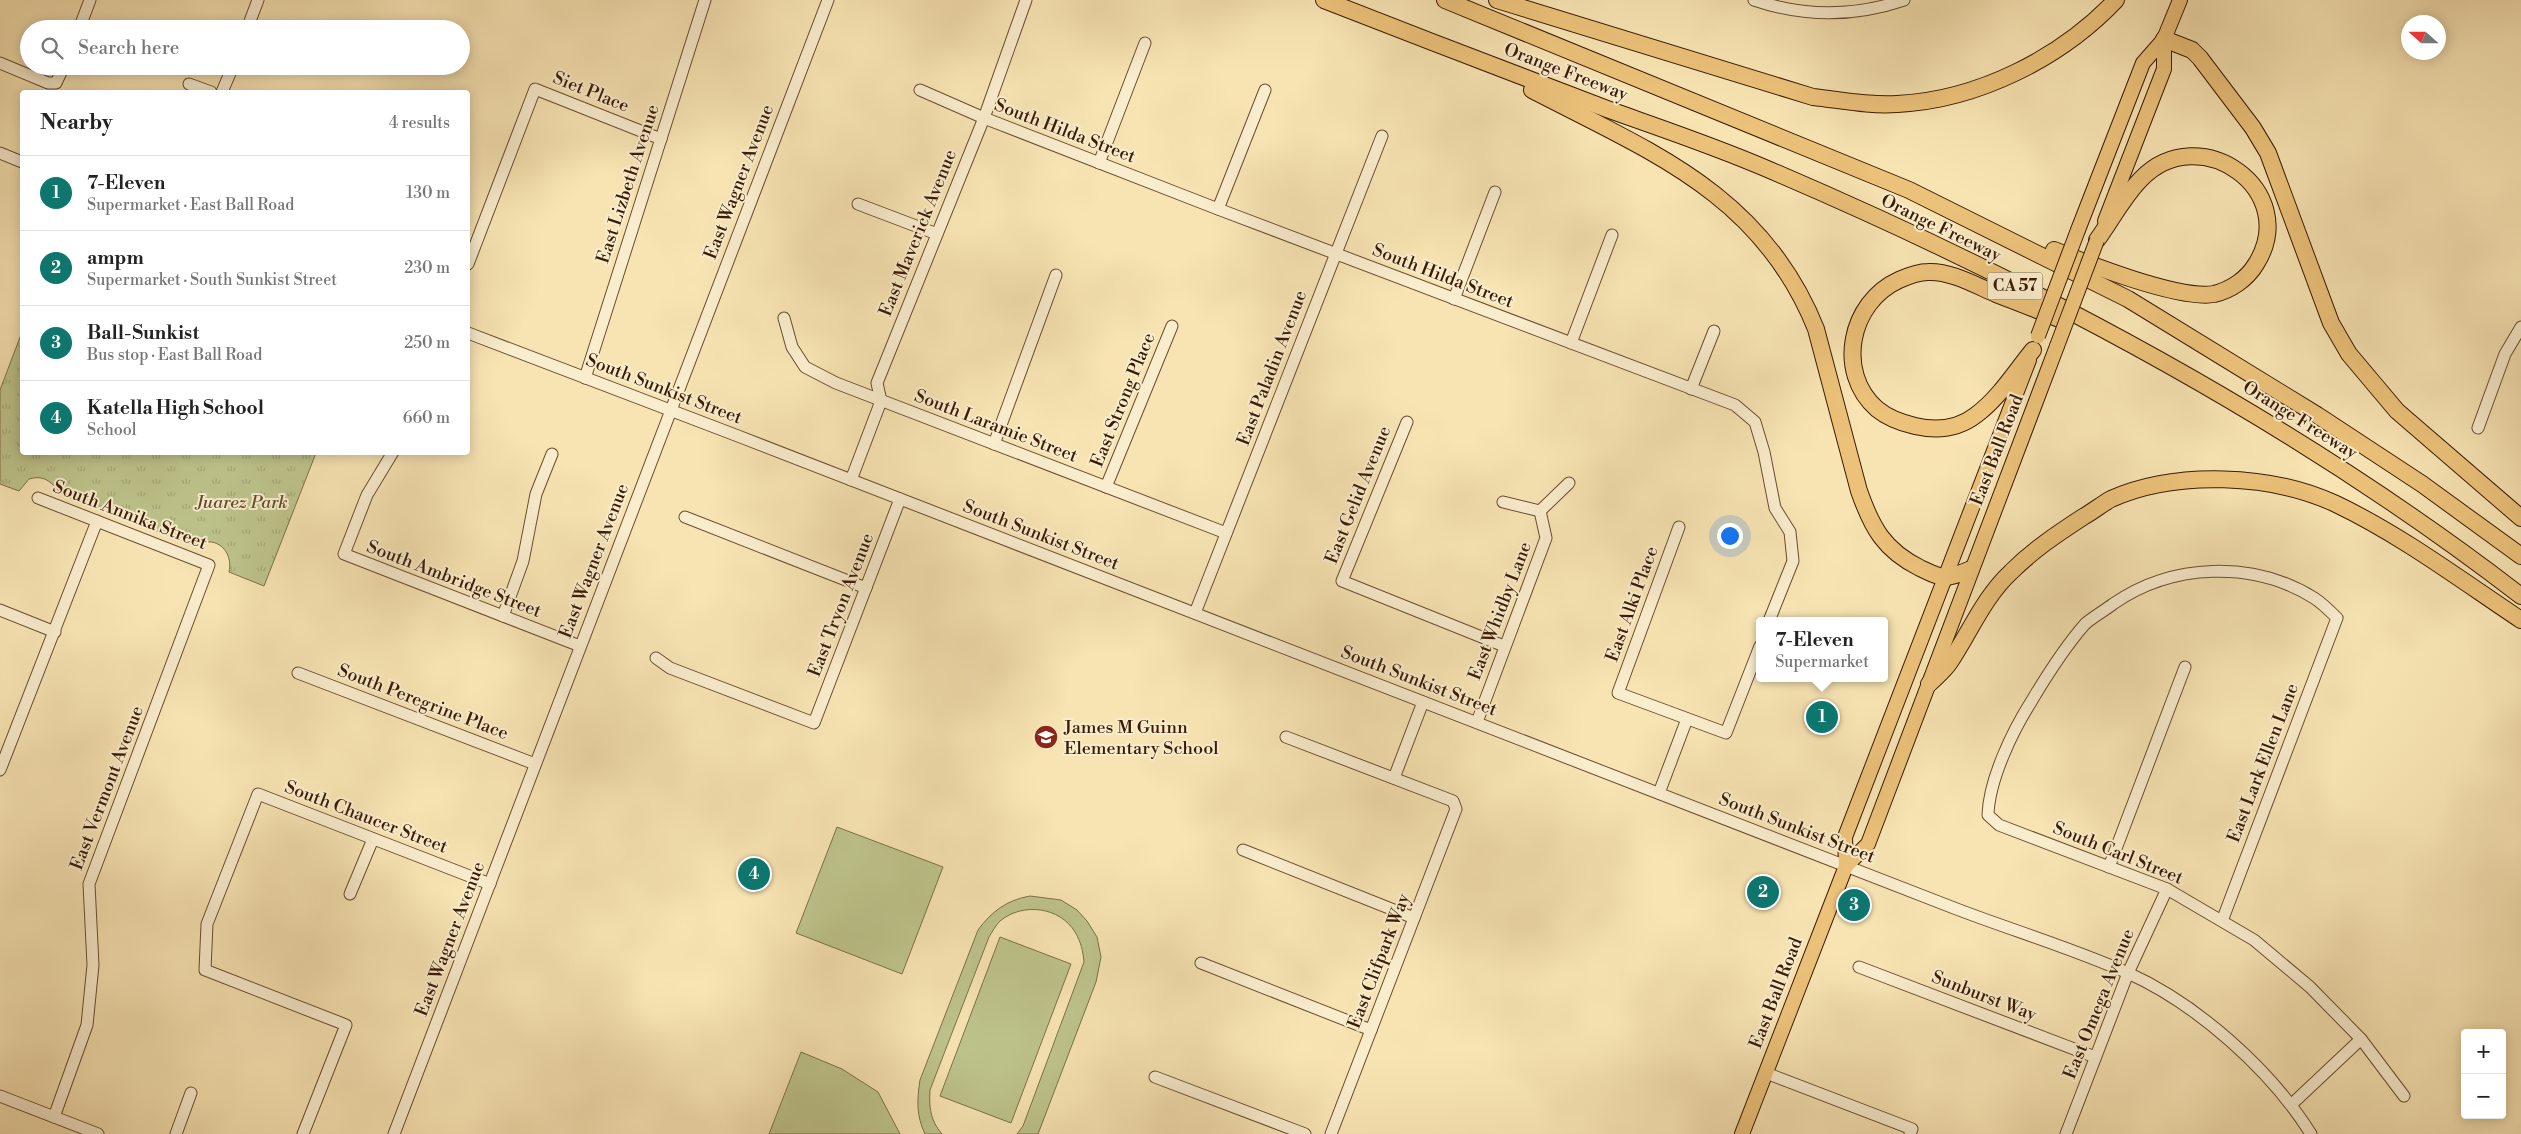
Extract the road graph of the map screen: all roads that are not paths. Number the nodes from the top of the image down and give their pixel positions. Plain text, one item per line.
1 (90, 0) edge
2 (258, 0) edge
3 (705, 0) edge
4 (828, 0) edge
5 (1026, 0) edge
6 (1324, 0) edge
7 (1445, 0) edge
8 (1497, 0) edge
9 (1754, 0) edge
10 (1904, 0) edge
11 (2116, 0) edge
12 (2180, 0) edge
13 (82, 20) edge
14 (250, 20) edge
15 (2164, 39) junction
16 (1145, 43) dead end
17 (1468, 56) junction
18 (0, 63) edge
19 (20, 71) edge
20 (29, 75) edge
21 (60, 75) edge
22 (229, 75) edge
23 (189, 84) dead end
24 (206, 90) edge
25 (223, 90) edge
26 (920, 90) dead end
27 (1265, 90) dead end
28 (984, 118) junction
29 (1382, 136) dead end
30 (661, 139) junction
31 (0, 153) edge
32 (20, 161) edge
33 (1100, 163) junction
34 (1909, 190) junction
35 (1495, 192) dead end
36 (858, 204) dead end
37 (1218, 209) junction
38 (937, 234) junction
39 (1612, 235) dead end
40 (2097, 240) junction
41 (1336, 253) junction
42 (470, 259) edge
43 (1056, 275) dead end
44 (1454, 299) junction
45 (784, 318) dead end
46 (1172, 326) dead end
47 (2521, 327) edge
48 (1714, 331) dead end
49 (470, 334) edge
50 (1571, 343) junction
51 (2036, 343) junction
52 (2154, 356) junction
53 (585, 378) junction
54 (1692, 389) junction
55 (880, 401) junction
56 (670, 410) junction
57 (1407, 422) dead end
58 (2478, 428) dead end
59 (994, 444) junction
60 (552, 454) dead end
61 (391, 455) edge
62 (852, 480) junction
63 (1570, 483) dead end
64 (1106, 487) junction
65 (38, 498) dead end
66 (900, 499) junction
67 (1503, 502) dead end
68 (1540, 512) junction
69 (685, 517) dead end
70 (2521, 518) edge
71 (97, 521) junction
72 (1679, 527) dead end
73 (1226, 533) junction
74 (2521, 556) edge
75 (210, 565) joint
76 (1971, 570) junction
77 (1946, 577) junction
78 (866, 588) junction
79 (2521, 596) edge
80 (0, 610) edge
81 (1195, 613) junction
82 (503, 616) junction
83 (1772, 617) edge
84 (2337, 618) joint
85 (2521, 620) edge
86 (55, 632) junction
87 (580, 646) junction
88 (1504, 646) junction
89 (1756, 656) edge
90 (656, 658) dead end
91 (2185, 666) dead end
92 (298, 673) dead end
93 (1929, 684) junction
94 (1423, 702) junction
95 (1687, 719) junction
96 (1477, 722) junction
97 (1286, 737) dead end
98 (5, 742) edge
99 (535, 764) junction
100 (0, 770) edge
101 (1394, 778) junction
102 (1659, 793) junction
103 (373, 839) junction
104 (1243, 850) dead end
105 (1846, 866) junction
106 (2109, 867) junction
107 (490, 884) junction
108 (2167, 889) junction
109 (350, 894) dead end
110 (1414, 918) junction
111 (2222, 921) junction
112 (1201, 963) dead end
113 (1859, 967) dead end
114 (2128, 973) junction
115 (1371, 1030) junction
116 (2361, 1039) junction
117 (2095, 1057) junction
118 (1766, 1073) junction
119 (1156, 1077) dead end
120 (191, 1093) dead end
121 (0, 1096) edge
122 (2404, 1096) dead end
123 (2292, 1104) junction
124 (54, 1117) junction
125 (98, 1134) edge
126 (176, 1134) edge
127 (303, 1134) edge
128 (394, 1134) edge
129 (1305, 1134) edge
130 (1331, 1134) edge
131 (1742, 1134) edge
132 (1910, 1134) edge
133 (2066, 1134) edge
134 (2311, 1134) edge

1 - 13 street
2 - 14 street
3 - 30 street, East Lizbeth Avenue
4 - 56 street, East Wagner Avenue
5 - 28 street, East Maverick Avenue
6 - 17 highway, Orange Freeway / CA 57
7 - 34 highway, Orange Freeway / CA 57
8 - 11 highway
9 - 10 street
12 - 15 main road, East Ball Road
15 - 40 main road, East Ball Road
15 - 51 main road, East Ball Road, bridge
15 - 70 highway
16 - 33 street
17 - 52 highway, Orange Freeway / CA 57
17 - 77 highway
18 - 19 street
20 - 21 street
22 - 25 street
23 - 24 street
26 - 28 street, South Hilda Street
27 - 37 street
28 - 33 street, South Hilda Street
28 - 38 street, East Maverick Avenue
29 - 41 street, East Paladin Avenue
30 - 42 street, Siet Place
30 - 53 street, East Lizbeth Avenue
31 - 32 street
33 - 37 street, South Hilda Street
34 - 40 highway
34 - 74 highway, Orange Freeway / CA 57
35 - 44 street
36 - 38 street
37 - 41 street, South Hilda Street
38 - 55 street, East Maverick Avenue
39 - 50 street
40 - 76 main road, East Ball Road, bridge
41 - 44 street, South Hilda Street
41 - 73 street, East Paladin Avenue
43 - 59 street
44 - 50 street, South Hilda Street
45 - 55 street, South Laramie Street
46 - 64 street, East Strong Place
47 - 58 street
48 - 54 street
49 - 53 street, South Sunkist Street
50 - 54 street, South Hilda Street
51 - 52 highway
51 - 77 main road, East Ball Road
52 - 79 highway, Orange Freeway / CA 57
53 - 56 street, South Sunkist Street
54 - 83 street, South Hilda Street
55 - 59 street, South Laramie Street
55 - 62 street, East Maverick Avenue
56 - 62 street, South Sunkist Street
56 - 87 street, East Wagner Avenue
57 - 88 street, East Gelid Avenue
59 - 64 street, South Laramie Street
60 - 82 street
61 - 82 street, South Ambridge Street
62 - 66 street, South Sunkist Street
63 - 68 street
64 - 73 street, South Laramie Street
65 - 71 street, South Annika Street
66 - 78 street, East Tryon Avenue
66 - 81 street, South Sunkist Street
67 - 68 street
68 - 88 street, East Whidby Lane
69 - 78 street
71 - 75 street, South Annika Street
71 - 86 street
72 - 95 street, East Alki Place
73 - 81 street, East Paladin Avenue
75 - 124 street, East Vermont Avenue
76 - 77 highway
76 - 93 main road, East Ball Road
77 - 105 main road, East Ball Road
78 - 90 street, East Tryon Avenue
80 - 86 street
81 - 94 street, South Sunkist Street
82 - 87 street, South Ambridge Street
84 - 106 street, South Carl Street
84 - 111 street, East Lark Ellen Lane
85 - 93 highway
86 - 98 street
87 - 99 street, East Wagner Avenue
88 - 96 street, East Whidby Lane
89 - 95 street
91 - 106 street
92 - 99 street, South Peregrine Place
93 - 105 main road, East Ball Road
94 - 96 street, South Sunkist Street
94 - 101 street
95 - 102 street
96 - 102 street, South Sunkist Street
97 - 101 street
98 - 100 street
99 - 107 street, East Wagner Avenue
101 - 110 street, East Clifpark Way
102 - 105 street, South Sunkist Street
103 - 107 street, South Chaucer Street
103 - 109 street
103 - 127 street, South Chaucer Street
104 - 110 street
105 - 114 street, South Sunkist Street
105 - 118 main road, East Ball Road
106 - 108 street, South Carl Street
107 - 128 street, East Wagner Avenue
108 - 111 street, South Carl Street
108 - 114 street, East Omega Avenue
110 - 115 street, East Clifpark Way
111 - 116 street, South Carl Street
112 - 115 street
113 - 117 street, Sunburst Way
114 - 117 street, East Omega Avenue
114 - 123 street, South Sunkist Street
115 - 130 street, East Clifpark Way
116 - 122 street, South Carl Street
116 - 123 street
117 - 133 street, East Omega Avenue
118 - 131 main road, East Ball Road
118 - 132 street
119 - 129 street
120 - 126 street
121 - 124 street
123 - 134 street, South Sunkist Street
124 - 125 street

